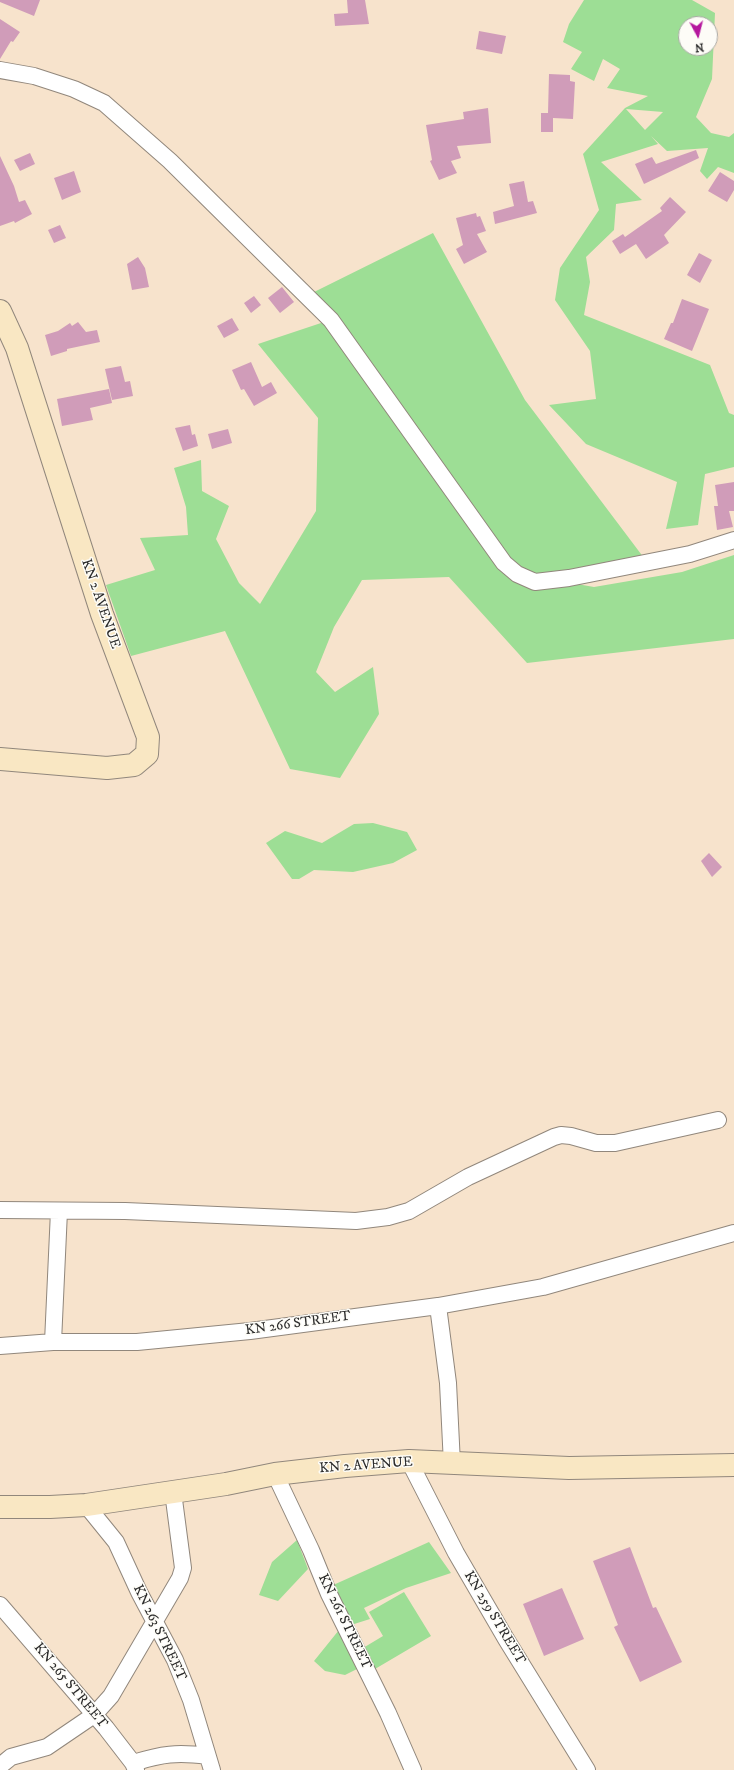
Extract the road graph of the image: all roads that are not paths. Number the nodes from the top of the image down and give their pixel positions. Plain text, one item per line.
1 (0, 70) edge
2 (0, 312) edge
3 (734, 540) edge
4 (0, 759) edge
5 (718, 1120) dead end
6 (0, 1210) edge
7 (59, 1211) junction
8 (734, 1233) edge
9 (438, 1306) junction
10 (53, 1342) junction
11 (0, 1346) edge
12 (409, 1461) junction
13 (452, 1464) junction
14 (734, 1465) edge
15 (275, 1474) junction
16 (173, 1492) junction
17 (86, 1505) junction
18 (0, 1507) edge
19 (0, 1605) edge
20 (155, 1623) junction
21 (94, 1715) junction
22 (210, 1763) edge
23 (0, 1766) edge
24 (134, 1766) edge
25 (413, 1770) edge
26 (587, 1770) edge

1 - 3 street
2 - 4 main road, KN 2 AVENUE
5 - 7 street
6 - 7 street
7 - 10 street
8 - 9 street, KN 266 STREET
9 - 10 street, KN 266 STREET
9 - 13 street
10 - 11 street, KN 266 STREET
12 - 13 main road, KN 2 AVENUE
12 - 15 main road, KN 2 AVENUE
12 - 26 street, KN 259 STREET
13 - 14 main road, KN 2 AVENUE
15 - 16 main road, KN 2 AVENUE
15 - 25 street, KN 261 STREET
16 - 17 main road, KN 2 AVENUE
16 - 20 street
17 - 18 main road, KN 2 AVENUE
17 - 20 street, KN 263 STREET
19 - 21 street, KN 265 STREET
20 - 21 street
20 - 22 street, KN 263 STREET
21 - 23 street
21 - 24 street, KN 265 STREET
22 - 24 street

